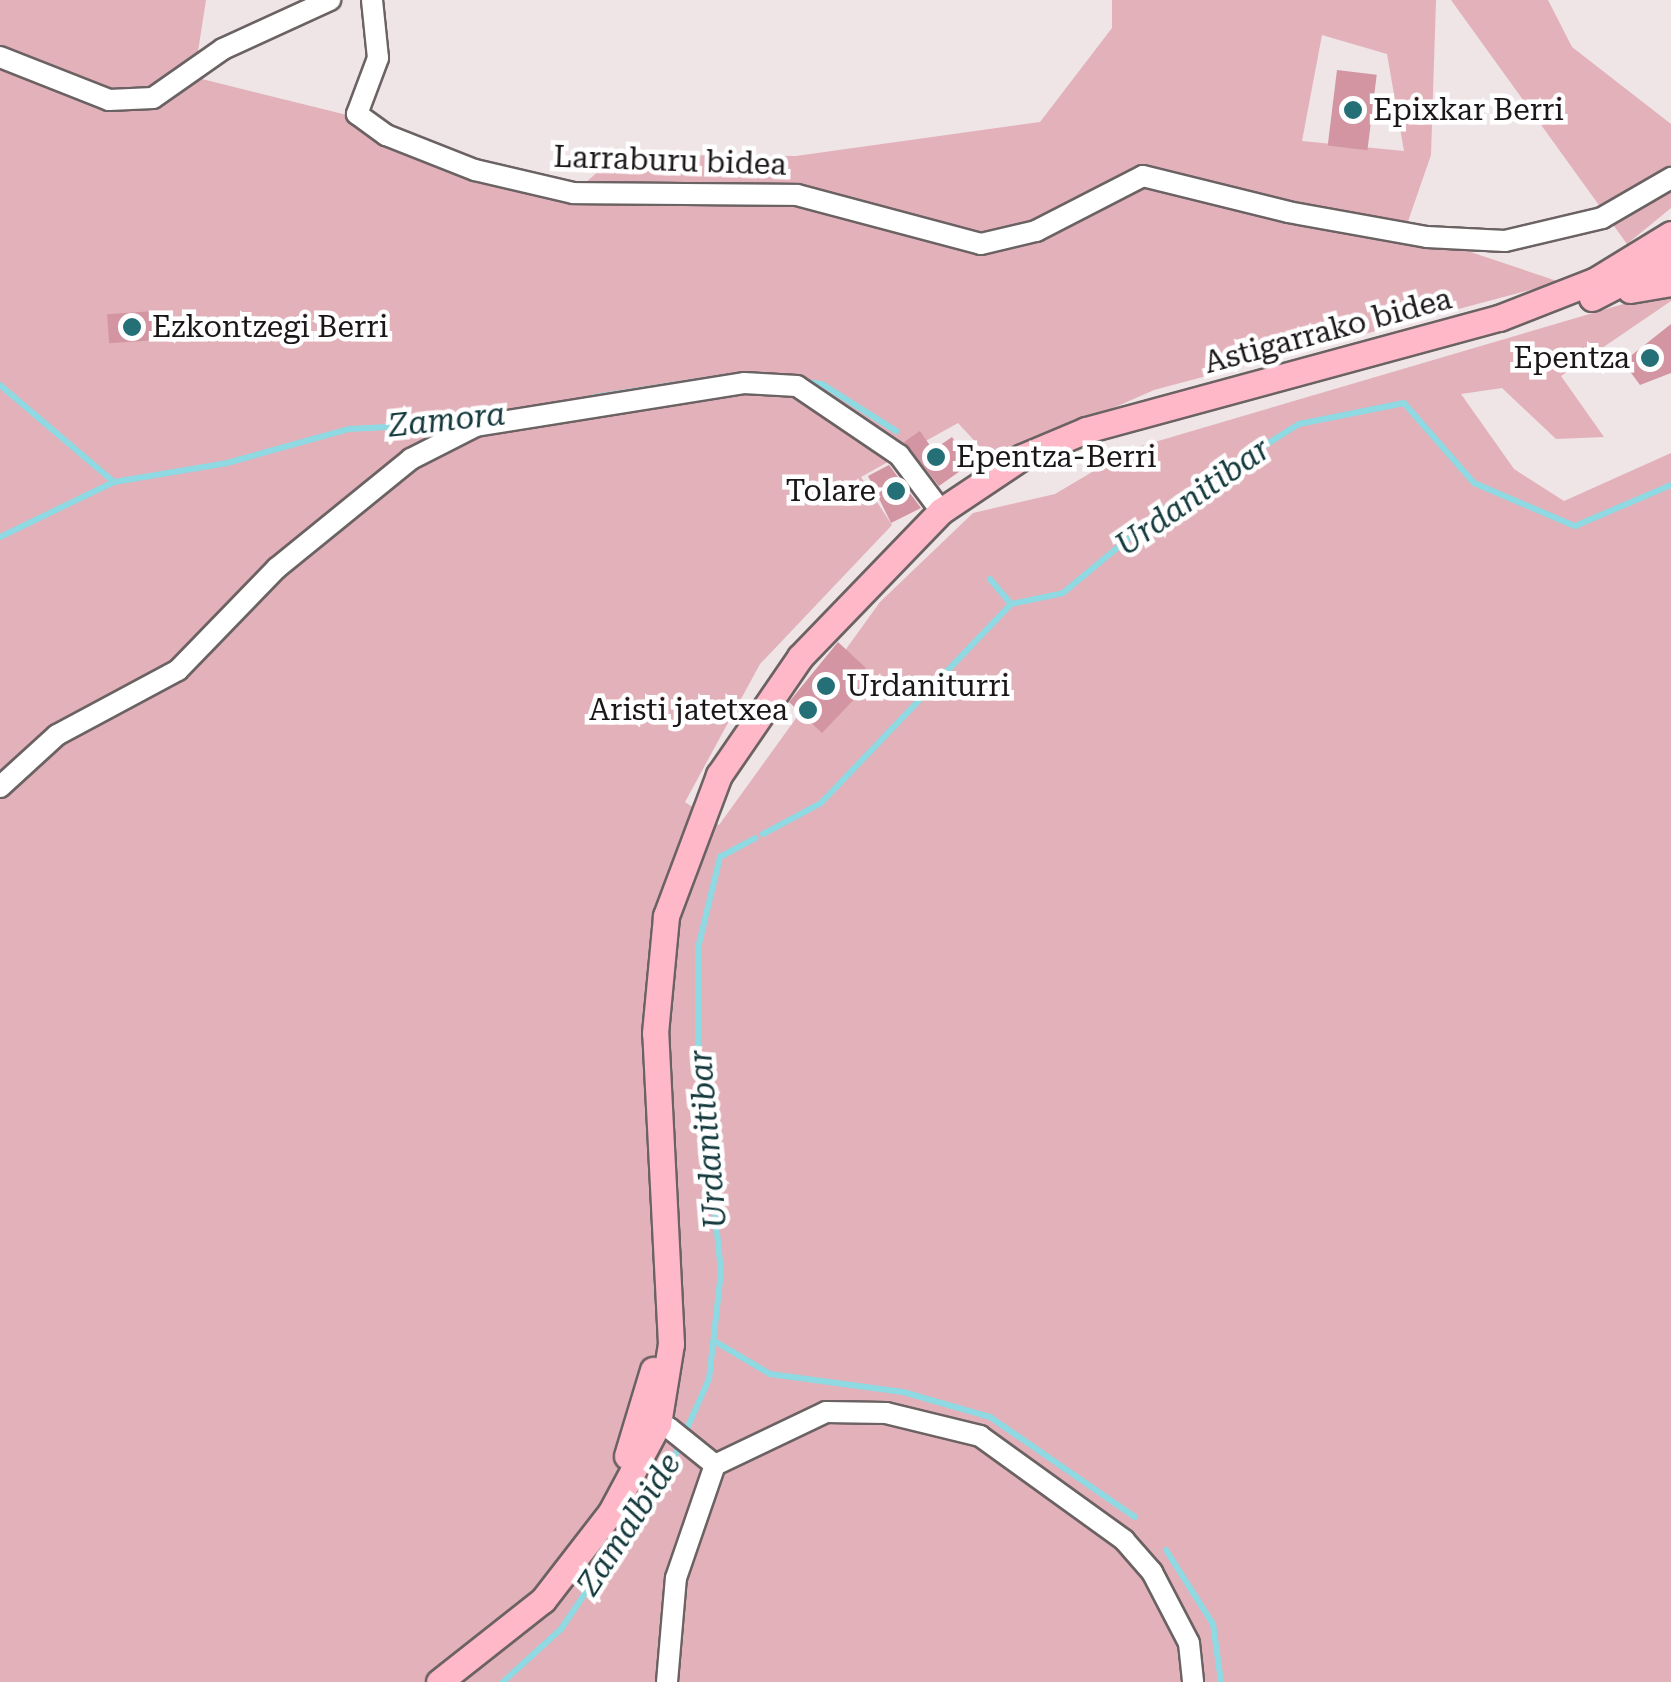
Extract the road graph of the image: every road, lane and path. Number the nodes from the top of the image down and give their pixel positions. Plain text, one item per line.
1 (330, 0) edge
2 (372, 0) edge
3 (0, 57) edge
4 (1671, 178) edge
5 (1666, 247) edge
6 (1671, 283) edge
7 (1600, 295) junction
8 (1499, 318) junction
9 (941, 511) junction
10 (0, 787) edge
11 (666, 1320) junction
12 (658, 1346) junction
13 (669, 1428) junction
14 (632, 1444) junction
15 (709, 1460) junction
16 (595, 1530) junction
17 (438, 1682) edge
18 (667, 1682) edge
19 (1194, 1682) edge

1 - 3 street
2 - 4 street, Larraburu bidea
5 - 7 main road, Astigarrako bidea
5 - 8 main road, Astigarrako bidea
6 - 7 main road
7 - 8 main road, Astigarrako bidea
8 - 9 main road, Astigarrako bidea
9 - 10 street
9 - 11 main road, Astigarrako bidea
11 - 12 main road
11 - 13 main road, Astigarrako bidea
12 - 13 main road
12 - 14 main road
13 - 14 main road
13 - 15 street
13 - 16 main road
14 - 16 main road
15 - 18 street
15 - 19 street
16 - 17 main road

